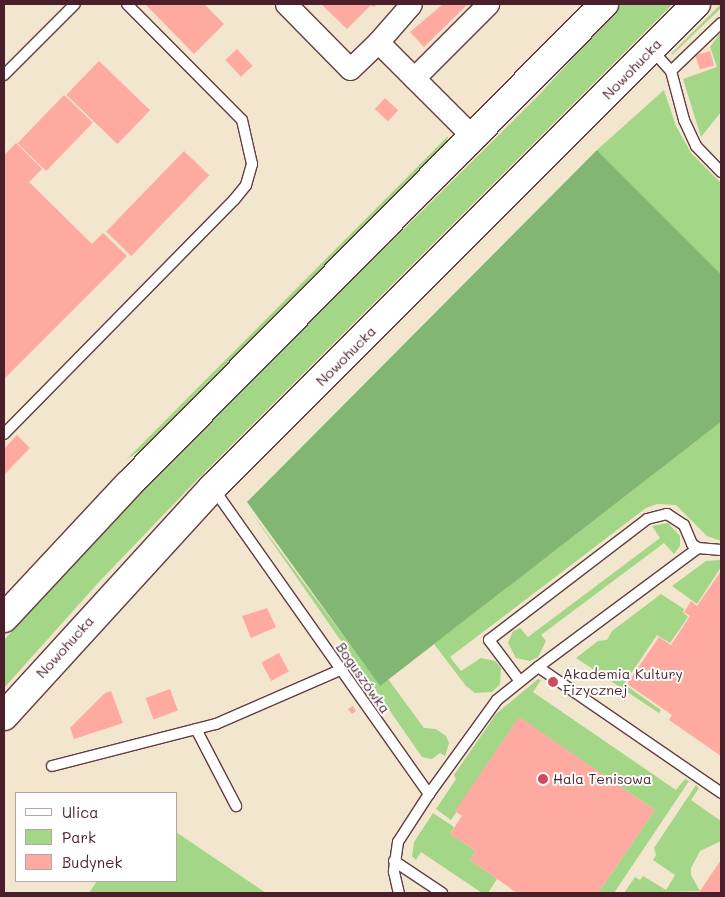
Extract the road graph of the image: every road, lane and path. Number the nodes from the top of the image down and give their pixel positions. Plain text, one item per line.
1 (75, 4) edge
2 (127, 4) edge
3 (286, 4) edge
4 (411, 4) edge
5 (488, 4) edge
6 (604, 4) edge
7 (696, 4) edge
8 (721, 23) edge
9 (378, 42) junction
10 (652, 49) junction
11 (672, 71) junction
12 (4, 75) edge
13 (414, 78) junction
14 (474, 138) junction
15 (721, 172) edge
16 (4, 434) edge
17 (213, 487) junction
18 (698, 548) junction
19 (721, 550) edge
20 (6, 611) edge
21 (538, 667) junction
22 (340, 670) junction
23 (519, 680) junction
24 (4, 716) edge
25 (196, 729) junction
26 (52, 766) dead end
27 (721, 793) edge
28 (429, 794) junction
29 (236, 806) dead end
30 (394, 861) junction
31 (400, 893) edge
32 (442, 893) edge

1 - 12 lane
2 - 16 lane
3 - 9 street
4 - 9 street
5 - 13 street
6 - 14 main road
7 - 10 main road, Nowohucka
8 - 11 lane
9 - 13 street
10 - 11 lane
10 - 17 main road, Nowohucka
11 - 15 lane
13 - 14 street
14 - 20 main road
17 - 22 lane, Boguszówka
17 - 24 main road, Nowohucka
18 - 19 lane
18 - 21 lane
18 - 23 lane
21 - 23 lane
21 - 27 lane
22 - 25 lane
22 - 28 lane, Boguszówka
23 - 28 lane
25 - 26 lane
25 - 29 lane
28 - 30 lane
30 - 31 lane
30 - 32 lane

